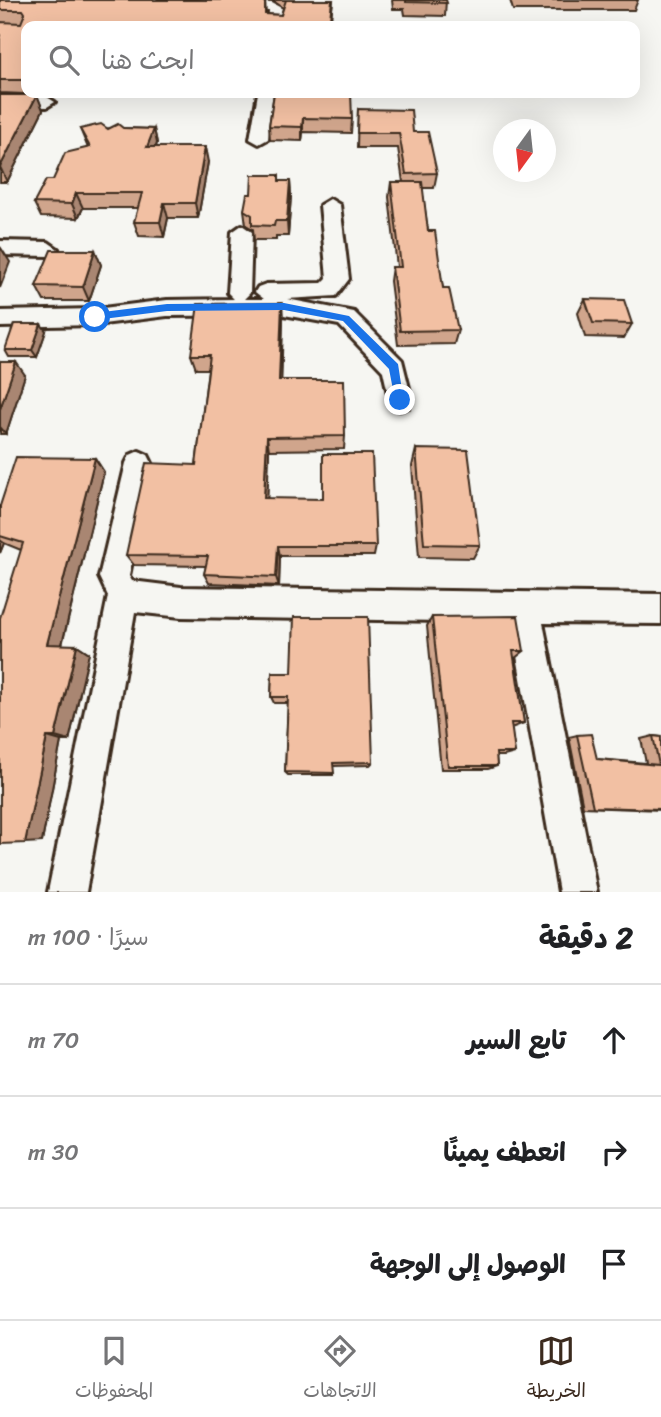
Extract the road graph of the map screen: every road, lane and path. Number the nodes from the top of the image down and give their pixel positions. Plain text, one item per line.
1 (166, 0) edge
2 (276, 21) edge
3 (265, 98) edge
4 (0, 101) edge
5 (47, 102) dead end
6 (260, 139) dead end
7 (330, 205) dead end
8 (242, 232) dead end
9 (0, 248) edge
10 (48, 249) edge
11 (239, 293) junction
12 (167, 308) junction
13 (0, 319) edge
14 (400, 400) dead end
15 (139, 463) dead end
16 (123, 595) junction
17 (524, 607) junction
18 (661, 609) edge
19 (67, 892) edge
20 (578, 892) edge

1 - 2 street
3 - 6 street
4 - 5 street
7 - 11 street
8 - 11 street
9 - 10 street
11 - 12 street
12 - 13 street
12 - 14 street
15 - 16 street
16 - 17 street
16 - 19 street
17 - 18 street
17 - 20 street

